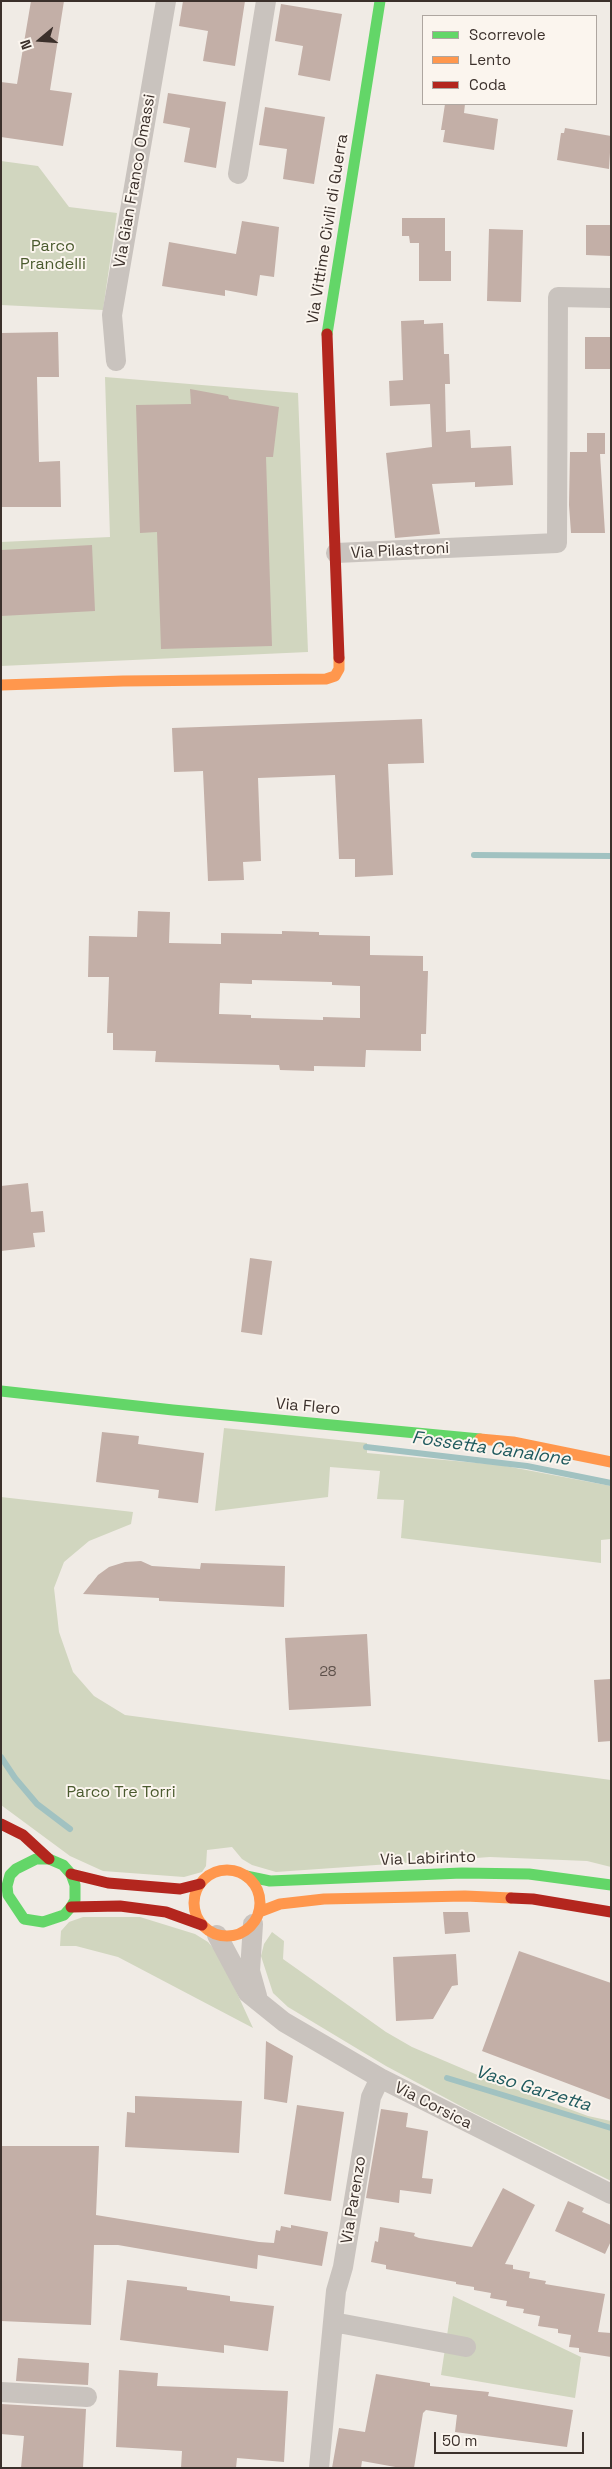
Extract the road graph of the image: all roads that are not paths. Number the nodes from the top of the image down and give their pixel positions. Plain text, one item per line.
1 (166, 1) edge
2 (266, 1) edge
3 (380, 1) edge
4 (238, 174) dead end
5 (611, 298) edge
6 (116, 361) dead end
7 (336, 553) junction
8 (1, 685) edge
9 (1, 1391) edge
10 (611, 1462) edge
11 (1, 1825) edge
12 (8, 1844) dead end
13 (48, 1859) junction
14 (71, 1874) junction
15 (246, 1876) junction
16 (200, 1884) junction
17 (611, 1886) edge
18 (4, 1887) edge
19 (71, 1907) junction
20 (611, 1912) edge
21 (256, 1918) junction
22 (24, 1919) junction
23 (9, 1920) dead end
24 (209, 1930) junction
25 (262, 2007) junction
26 (380, 2078) junction
27 (611, 2194) edge
28 (333, 2322) junction
29 (466, 2347) dead end
30 (1, 2392) edge
31 (87, 2397) dead end
32 (319, 2468) edge

1 - 6 street, Via Gian Franco Omassi
2 - 4 street
3 - 7 street, Via Vittime Civili di Guerra
5 - 7 street, Via Pilastroni
7 - 8 street, Via Pilastroni
9 - 10 street, Via Flero
11 - 12 street
11 - 13 street
13 - 14 street
13 - 18 street
14 - 16 street
14 - 19 street
15 - 16 street
15 - 17 street, Via Labirinto
15 - 21 street
16 - 24 street, Via Corsica
18 - 22 street
19 - 22 street
19 - 24 street
20 - 21 street
21 - 24 street
21 - 25 street
22 - 23 street
24 - 25 street, Via Corsica
25 - 26 street, Via Corsica
26 - 27 street, Via Corsica
26 - 28 street, Via Parenzo
28 - 29 street
28 - 32 street, Via Parenzo
30 - 31 street

